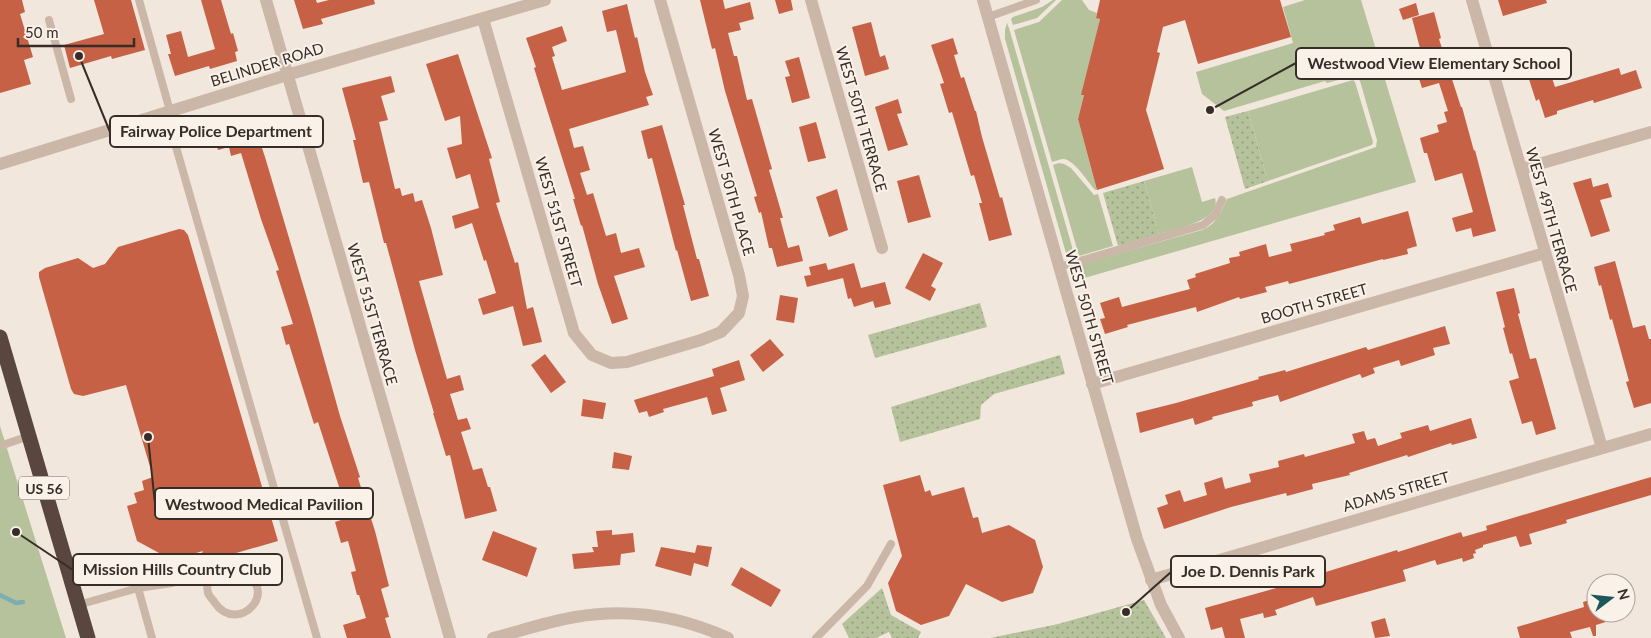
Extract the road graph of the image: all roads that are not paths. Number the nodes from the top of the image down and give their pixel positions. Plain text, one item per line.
1 (139, 0) edge
2 (266, 0) edge
3 (545, 0) edge
4 (660, 0) edge
5 (811, 0) edge
6 (983, 0) edge
7 (1036, 0) edge
8 (1472, 0) edge
9 (519, 4) edge
10 (988, 17) junction
11 (483, 19) junction
12 (48, 20) dead end
13 (287, 75) junction
14 (71, 99) dead end
15 (170, 111) junction
16 (1651, 132) edge
17 (0, 164) edge
18 (1521, 169) junction
19 (1222, 200) dead end
20 (882, 248) dead end
21 (1545, 253) junction
22 (1059, 267) junction
23 (0, 337) edge
24 (666, 351) joint
25 (1092, 384) junction
26 (1651, 434) edge
27 (29, 436) junction
28 (0, 446) edge
29 (1602, 448) junction
30 (891, 544) dead end
31 (207, 562) dead end
32 (1151, 580) junction
33 (138, 588) junction
34 (78, 605) junction
35 (88, 638) edge
36 (152, 638) edge
37 (317, 638) edge
38 (450, 638) edge
39 (493, 638) edge
40 (728, 638) edge
41 (816, 638) edge
42 (1178, 638) edge

1 - 15 lane
2 - 13 street, WEST 51ST TERRACE
3 - 9 street, BELINDER ROAD
4 - 24 street, WEST 50TH PLACE
5 - 20 street, WEST 50TH TERRACE
6 - 10 street, WEST 50TH STREET
7 - 10 lane
8 - 18 street, WEST 49TH TERRACE
9 - 11 street, BELINDER ROAD
10 - 22 street, WEST 50TH STREET
11 - 13 street, BELINDER ROAD
11 - 24 street, WEST 51ST STREET
12 - 14 lane
13 - 15 street, BELINDER ROAD
13 - 38 street, WEST 51ST TERRACE
15 - 17 street, BELINDER ROAD
15 - 37 lane
16 - 18 street
18 - 21 street, WEST 49TH TERRACE
19 - 22 lane
21 - 25 street, BOOTH STREET
21 - 29 street, WEST 49TH TERRACE
22 - 25 street, WEST 50TH STREET
23 - 27 highway, US 56
25 - 32 street, WEST 50TH STREET
26 - 29 street, ADAMS STREET
27 - 28 lane
27 - 34 highway, US 56
29 - 32 street, ADAMS STREET
30 - 41 lane
31 - 33 lane, bridge
32 - 42 street, WEST 50TH STREET
33 - 34 lane
33 - 36 lane
34 - 35 highway, US 56
39 - 40 street

